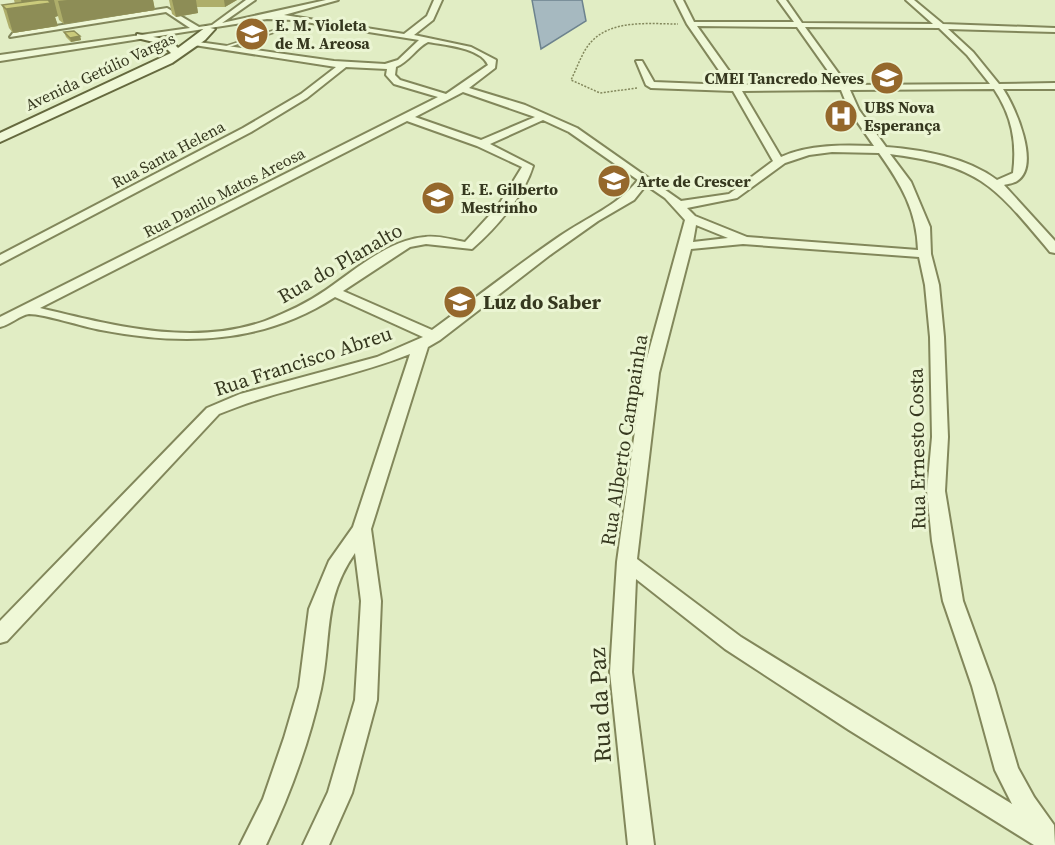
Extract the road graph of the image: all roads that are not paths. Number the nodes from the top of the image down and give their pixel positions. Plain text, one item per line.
1 (251, 0) edge
2 (334, 0) edge
3 (438, 0) edge
4 (679, 0) edge
5 (782, 0) edge
6 (910, 0) edge
7 (234, 11) junction
8 (252, 18) junction
9 (273, 24) junction
10 (691, 24) junction
11 (800, 26) junction
12 (941, 26) junction
13 (204, 29) junction
14 (1055, 30) edge
15 (13, 35) dead end
16 (141, 36) junction
17 (404, 37) junction
18 (426, 40) junction
19 (194, 44) junction
20 (222, 48) junction
21 (178, 54) junction
22 (0, 58) edge
23 (639, 63) dead end
24 (344, 65) junction
25 (392, 67) junction
26 (997, 84) junction
27 (1055, 86) edge
28 (844, 87) junction
29 (735, 88) junction
30 (462, 89) junction
31 (447, 97) junction
32 (545, 116) junction
33 (407, 117) junction
34 (0, 138) edge
35 (481, 144) junction
36 (882, 150) junction
37 (778, 161) junction
38 (644, 180) junction
39 (994, 183) junction
40 (665, 193) junction
41 (630, 198) junction
42 (678, 205) junction
43 (691, 219) junction
44 (743, 240) junction
45 (687, 246) junction
46 (1055, 249) edge
47 (925, 254) junction
48 (0, 260) edge
49 (333, 291) junction
50 (28, 310) junction
51 (0, 323) edge
52 (428, 341) junction
53 (362, 528) junction
54 (627, 562) junction
55 (0, 635) edge
56 (1052, 843) edge
57 (254, 845) edge
58 (316, 845) edge
59 (640, 845) edge

1 - 7 street
2 - 9 street
3 - 17 street
4 - 10 street
5 - 11 street, Rua Ernesto Costa
6 - 12 street
7 - 8 street
7 - 13 street
8 - 9 street
8 - 13 street
9 - 17 street
9 - 20 lane
10 - 11 street
10 - 29 street
11 - 12 street
11 - 28 street, Rua Ernesto Costa
12 - 14 street
12 - 26 street
13 - 15 street
13 - 16 street
13 - 19 street, Avenida Getúlio Vargas
16 - 21 street
16 - 22 street
17 - 18 street
18 - 25 street
18 - 30 street
19 - 20 street
19 - 21 street, Avenida Getúlio Vargas
20 - 24 street
21 - 34 street, Avenida Getúlio Vargas
23 - 29 street
24 - 25 street
24 - 48 street, Rua Santa Helena
25 - 31 street
26 - 27 street
26 - 28 street
26 - 39 street
28 - 29 street
28 - 36 street, Rua Ernesto Costa
29 - 37 street
30 - 31 street, Rua Danilo Matos Areosa
30 - 32 street
31 - 33 street, Rua Danilo Matos Areosa
32 - 35 street
32 - 38 street
33 - 35 street
33 - 50 street, Rua Danilo Matos Areosa
35 - 49 street, Rua do Planalto
36 - 37 street
36 - 39 street
36 - 47 street, Rua Ernesto Costa
37 - 42 street
38 - 40 street
38 - 41 street, Rua Francisco Abreu
39 - 46 street
40 - 41 street, Rua Francisco Abreu
40 - 42 street
41 - 52 street, Rua Francisco Abreu
42 - 43 street
43 - 44 street
43 - 45 street, Rua Alberto Campainha
44 - 45 street
44 - 47 street
45 - 54 street, Rua Alberto Campainha
47 - 56 street, Rua Ernesto Costa
49 - 50 street, Rua do Planalto
49 - 52 street
50 - 51 street, Rua Danilo Matos Areosa
52 - 53 street
52 - 55 street, Rua Francisco Abreu
53 - 57 street
53 - 58 street
54 - 56 street, Rua Alberto Campainha
54 - 59 street, Rua da Paz

